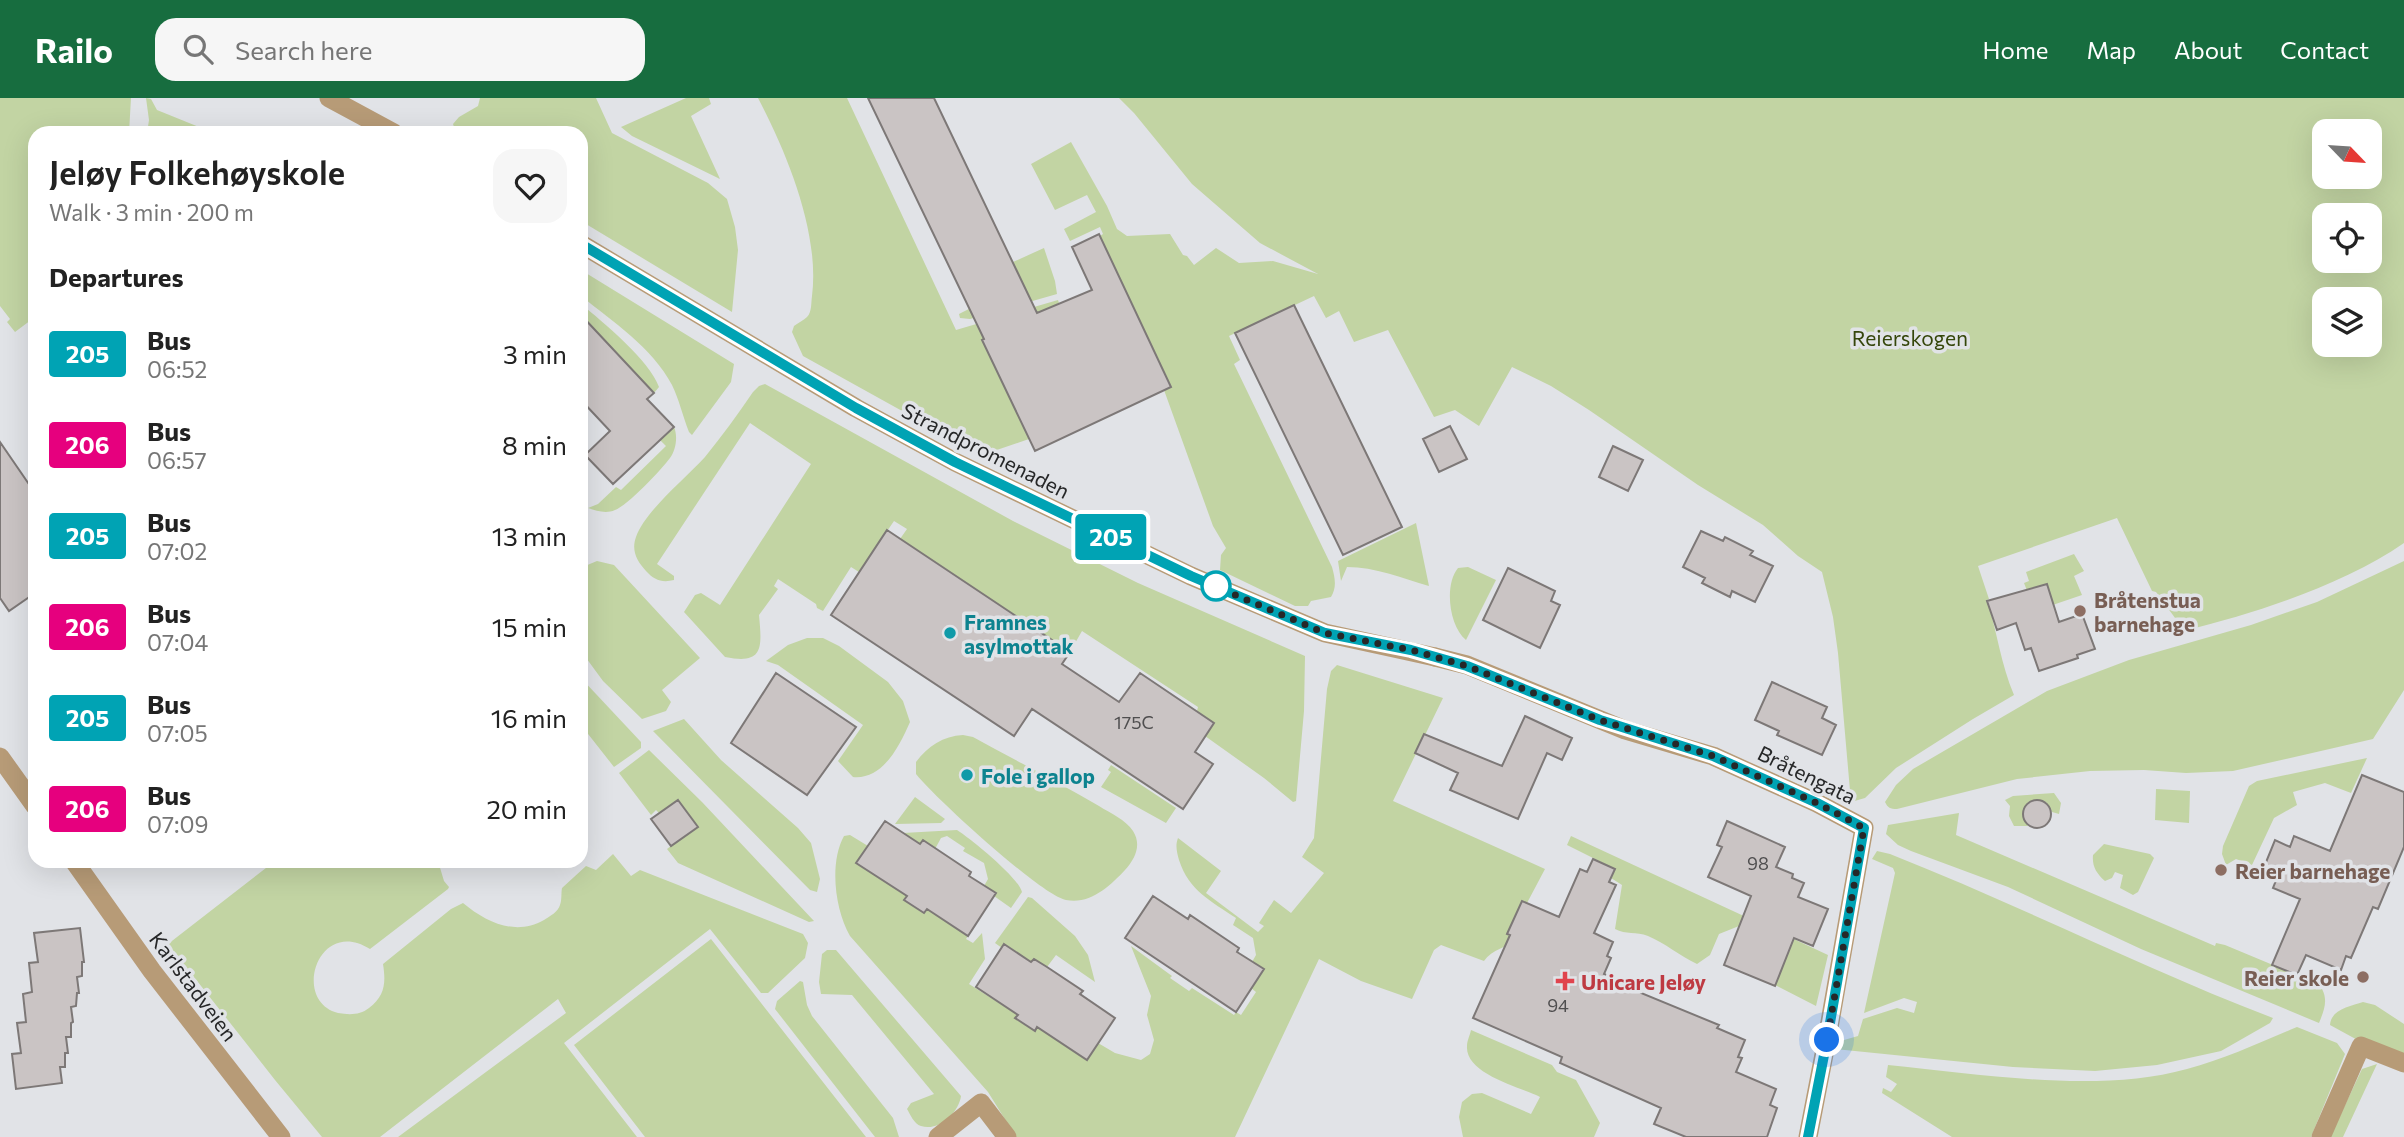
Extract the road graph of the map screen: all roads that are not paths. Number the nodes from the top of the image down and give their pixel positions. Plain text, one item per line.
1 (330, 98) edge
2 (381, 126) edge
3 (588, 248) edge
4 (1435, 657) joint
5 (0, 757) edge
6 (28, 796) edge
7 (79, 868) edge
8 (2404, 1063) edge
9 (281, 1137) edge
10 (939, 1137) edge
11 (1007, 1137) edge
12 (1808, 1137) edge
13 (2321, 1137) edge

1 - 2 street
3 - 4 street, Strandpromenaden
4 - 12 street, Bråtengata
5 - 6 street
7 - 9 street, Karlstadveien
8 - 13 street
10 - 11 street

